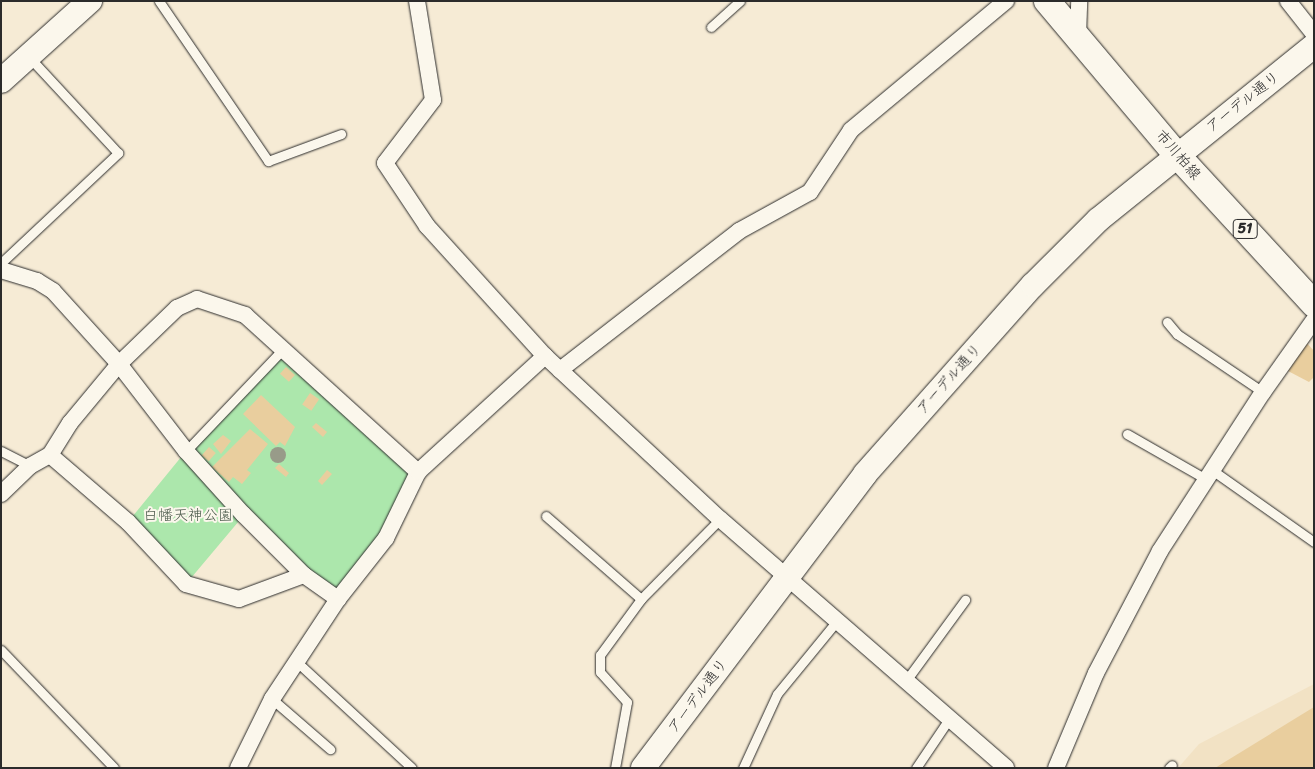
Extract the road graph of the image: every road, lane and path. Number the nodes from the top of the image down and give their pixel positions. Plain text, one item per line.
1 (90, 1) edge
2 (159, 1) edge
3 (417, 1) edge
4 (1006, 1) edge
5 (1046, 1) edge
6 (1079, 1) edge
7 (1288, 1) edge
8 (739, 2) edge
9 (711, 27) dead end
10 (1314, 34) edge
11 (1078, 36) junction
12 (1314, 46) edge
13 (30, 58) junction
14 (3, 75) edge
15 (341, 134) dead end
16 (1176, 154) junction
17 (1, 263) edge
18 (1, 270) edge
19 (1314, 304) edge
20 (1314, 320) edge
21 (1167, 322) dead end
22 (284, 348) junction
23 (545, 356) junction
24 (119, 364) junction
25 (560, 370) junction
26 (1263, 392) junction
27 (1127, 434) dead end
28 (1, 451) edge
29 (186, 451) junction
30 (50, 455) junction
31 (30, 466) junction
32 (418, 472) junction
33 (1209, 474) junction
34 (1, 494) edge
35 (546, 516) dead end
36 (720, 519) junction
37 (1314, 542) edge
38 (304, 575) junction
39 (786, 577) junction
40 (338, 599) junction
41 (641, 599) junction
42 (965, 600) dead end
43 (836, 622) junction
44 (1, 650) edge
45 (297, 662) junction
46 (905, 682) junction
47 (272, 699) junction
48 (949, 719) junction
49 (330, 749) dead end
50 (114, 768) edge
51 (238, 768) edge
52 (412, 768) edge
53 (615, 768) edge
54 (643, 768) edge
55 (743, 768) edge
56 (916, 768) edge
57 (1006, 768) edge
58 (1056, 768) edge

1 - 13 street
2 - 15 lane
3 - 23 street
4 - 25 street
5 - 11 main road, 市川柏線 / 51
6 - 11 street
7 - 10 street
8 - 9 lane
11 - 16 main road, 市川柏線 / 51
12 - 16 street, アーデル通り
13 - 14 street
13 - 17 lane
16 - 19 main road, 市川柏線 / 51
16 - 39 street, アーデル通り
18 - 24 street
20 - 26 street
21 - 26 lane
22 - 24 street
22 - 29 lane
22 - 32 street
23 - 25 street
23 - 32 street
24 - 29 street
24 - 30 street
25 - 36 street
26 - 33 street
27 - 33 lane
28 - 31 lane
29 - 38 street
30 - 31 street
30 - 38 street
31 - 34 street
32 - 40 street
33 - 37 lane
33 - 58 street
35 - 41 lane
36 - 39 street
36 - 41 lane
38 - 40 street
39 - 43 street
39 - 54 street, アーデル通り
40 - 45 street
41 - 53 lane
42 - 46 lane
43 - 46 street
43 - 55 lane
44 - 50 lane
45 - 47 street
45 - 52 lane
46 - 48 street
47 - 49 lane
47 - 51 street
48 - 56 lane
48 - 57 street

